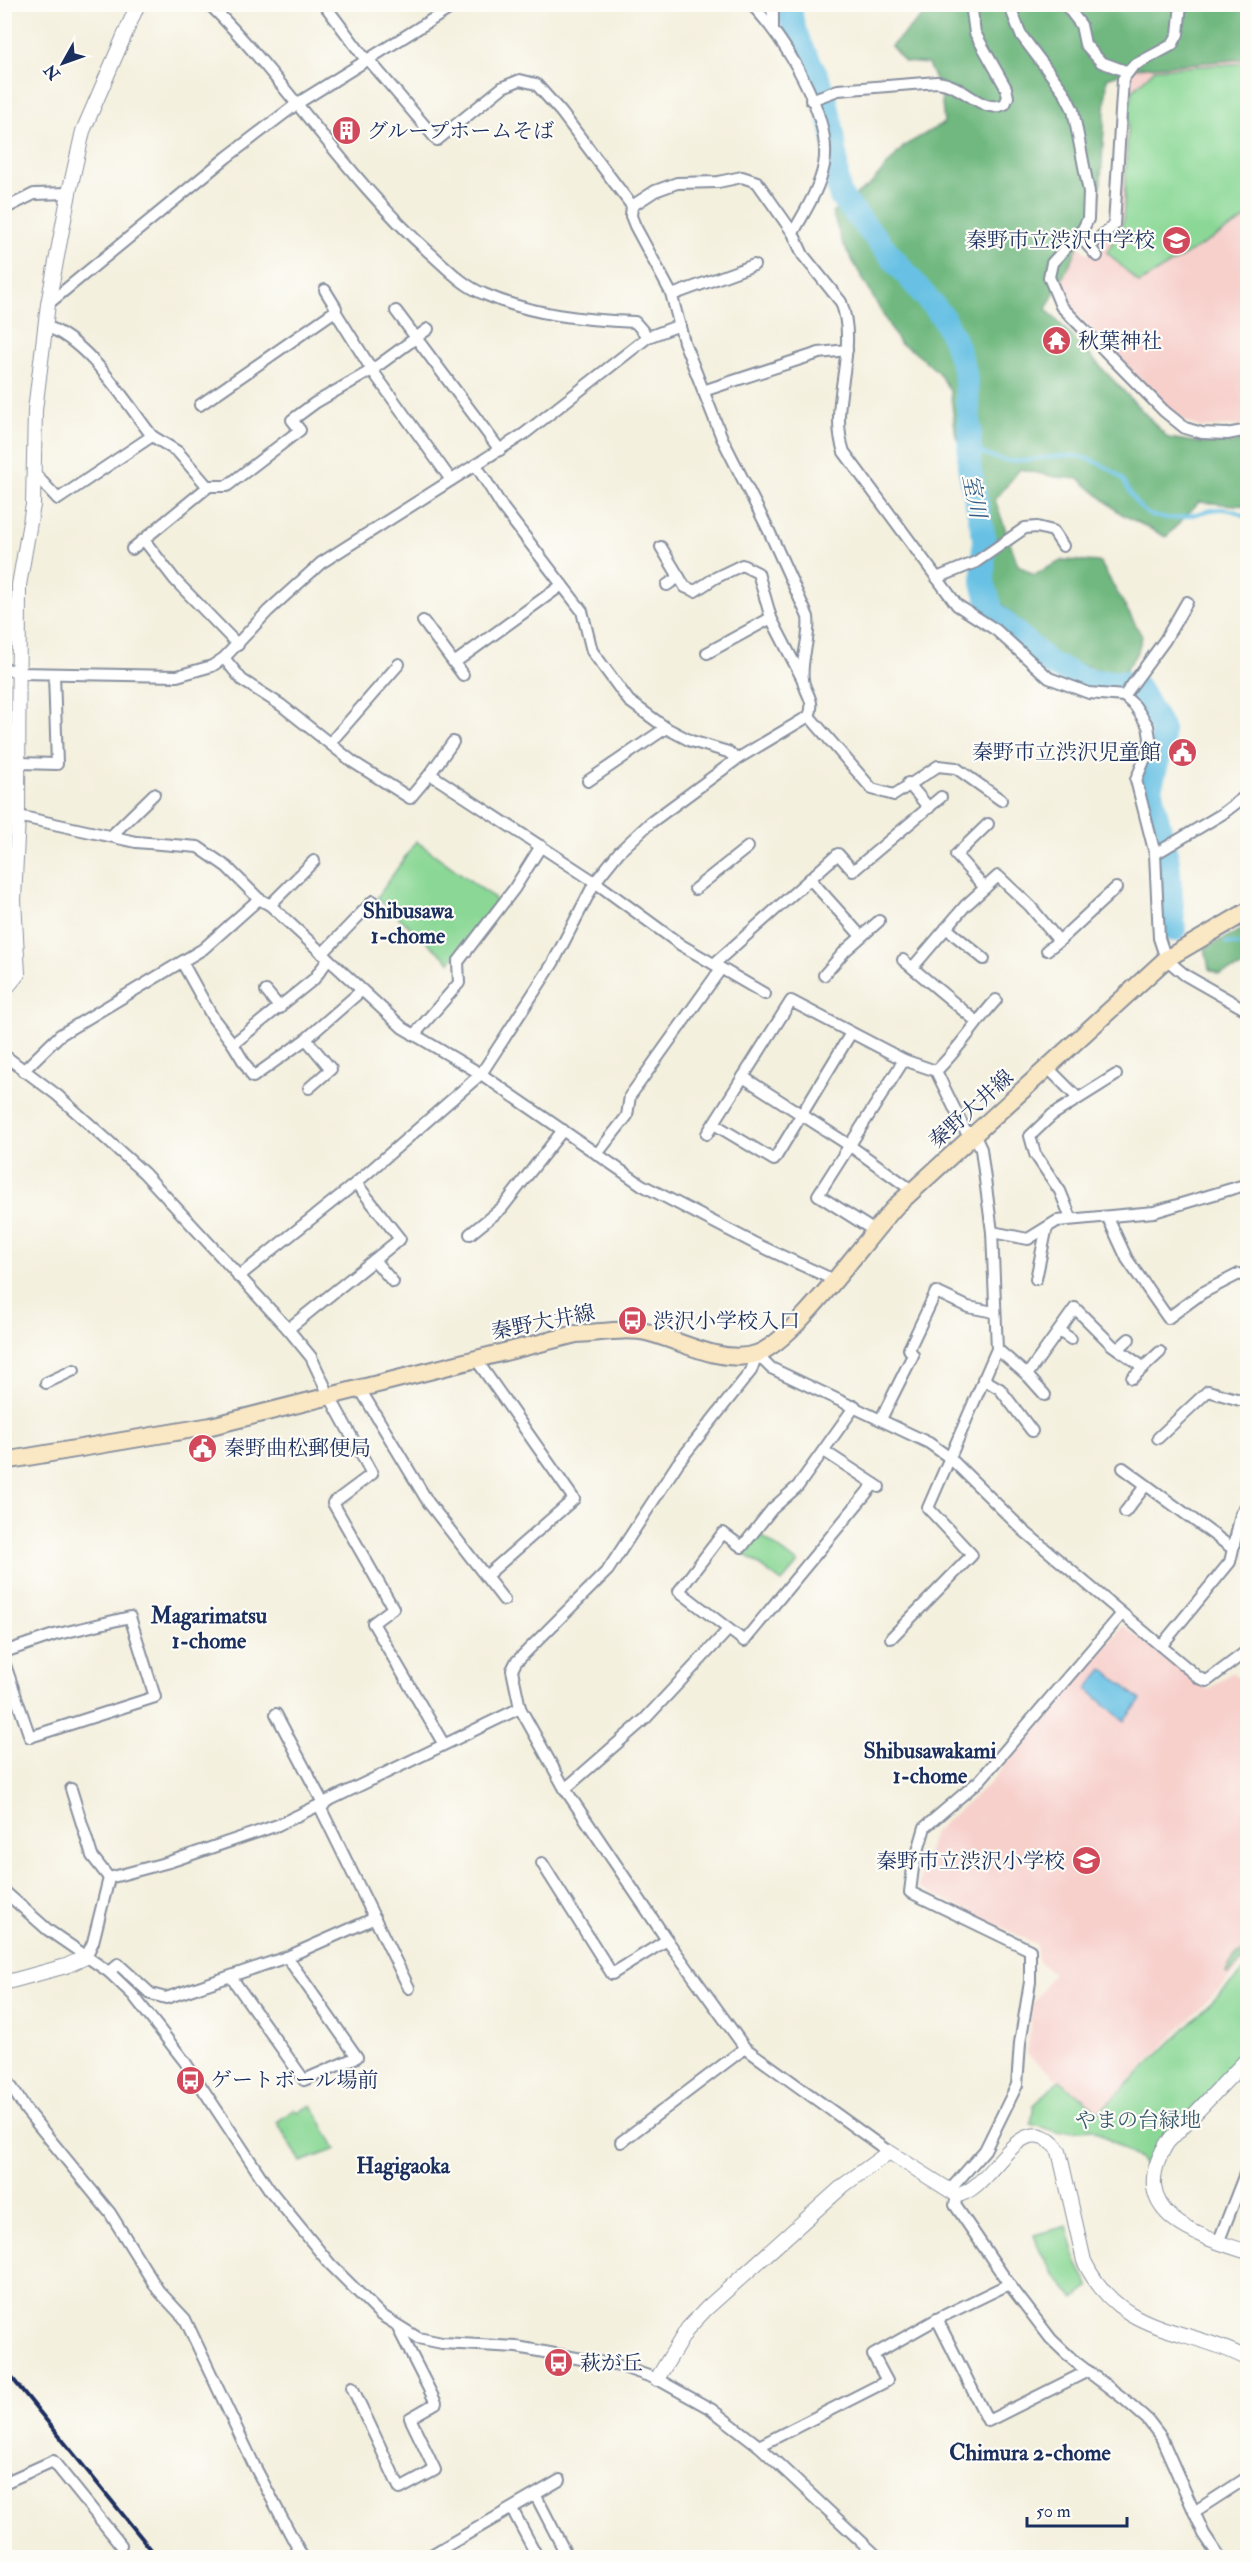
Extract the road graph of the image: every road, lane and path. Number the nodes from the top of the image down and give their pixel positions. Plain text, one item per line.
1 (138, 4) edge
2 (209, 4) edge
3 (324, 4) edge
4 (457, 4) edge
5 (750, 4) edge
6 (769, 4) edge
7 (971, 4) edge
8 (1009, 4) edge
9 (1065, 4) edge
10 (1181, 4) edge
11 (773, 28) junction
12 (367, 60) junction
13 (1128, 72) junction
14 (814, 99) junction
15 (298, 103) junction
16 (69, 193) junction
17 (632, 206) junction
18 (4, 209) edge
19 (793, 233) junction
20 (1078, 234) junction
21 (754, 265) dead end
22 (325, 290) dead end
23 (672, 295) junction
24 (48, 304) junction
25 (335, 311) junction
26 (396, 311) dead end
27 (45, 326) junction
28 (680, 326) junction
29 (428, 329) dead end
30 (648, 337) junction
31 (416, 338) junction
32 (847, 350) junction
33 (372, 370) junction
34 (703, 391) junction
35 (200, 405) dead end
36 (1248, 430) edge
37 (152, 436) junction
38 (500, 450) junction
39 (476, 465) junction
40 (33, 472) junction
41 (451, 480) junction
42 (208, 488) junction
43 (144, 540) junction
44 (1063, 546) dead end
45 (661, 548) dead end
46 (132, 549) dead end
47 (679, 577) junction
48 (937, 578) junction
49 (562, 585) junction
50 (667, 585) dead end
51 (1187, 602) dead end
52 (771, 618) junction
53 (423, 621) dead end
54 (238, 645) junction
55 (707, 653) dead end
56 (224, 658) junction
57 (454, 663) junction
58 (399, 664) dead end
59 (4, 668) edge
60 (20, 674) junction
61 (54, 674) junction
62 (463, 675) dead end
63 (803, 680) junction
64 (1125, 694) junction
65 (809, 716) junction
66 (666, 728) junction
67 (453, 742) dead end
68 (330, 743) junction
69 (737, 759) junction
70 (19, 763) junction
71 (429, 774) junction
72 (12, 780) edge
73 (588, 781) dead end
74 (908, 783) junction
75 (154, 794) dead end
76 (1248, 794) edge
77 (941, 796) dead end
78 (1001, 800) dead end
79 (929, 808) junction
80 (18, 816) junction
81 (988, 824) dead end
82 (111, 836) junction
83 (541, 846) junction
84 (748, 847) dead end
85 (10, 849) edge
86 (1157, 854) junction
87 (314, 861) dead end
88 (810, 879) junction
89 (595, 882) junction
90 (985, 888) junction
91 (1116, 888) dead end
92 (695, 889) dead end
93 (259, 899) junction
94 (373, 901) dead end
95 (270, 905) junction
96 (1248, 910) edge
97 (879, 921) dead end
98 (946, 928) junction
99 (861, 936) junction
100 (1059, 941) junction
101 (1047, 950) dead end
102 (325, 957) junction
103 (984, 958) dead end
104 (1166, 958) junction
105 (903, 960) dead end
106 (182, 962) junction
107 (717, 967) junction
108 (913, 967) junction
109 (824, 975) dead end
110 (266, 991) dead end
111 (361, 991) junction
112 (4, 992) edge
113 (765, 994) dead end
114 (996, 1000) dead end
115 (280, 1008) junction
116 (1248, 1011) edge
117 (976, 1021) junction
118 (852, 1033) junction
119 (414, 1035) junction
120 (306, 1039) junction
121 (234, 1044) junction
122 (4, 1055) edge
123 (904, 1060) junction
124 (1048, 1068) junction
125 (23, 1071) junction
126 (936, 1071) junction
127 (481, 1074) junction
128 (1116, 1075) dead end
129 (743, 1077) junction
130 (309, 1088) dead end
131 (1078, 1098) junction
132 (802, 1114) junction
133 (714, 1124) junction
134 (563, 1130) junction
135 (707, 1134) dead end
136 (975, 1136) junction
137 (849, 1145) junction
138 (597, 1154) junction
139 (356, 1183) junction
140 (1248, 1184) edge
141 (913, 1191) junction
142 (1071, 1218) junction
143 (1108, 1218) junction
144 (873, 1230) junction
145 (1046, 1231) junction
146 (992, 1232) junction
147 (470, 1234) dead end
148 (374, 1260) junction
149 (238, 1277) junction
150 (1248, 1277) edge
151 (834, 1280) junction
152 (1036, 1280) dead end
153 (393, 1282) dead end
154 (994, 1312) junction
155 (288, 1329) junction
156 (1059, 1331) junction
157 (1071, 1339) dead end
158 (1129, 1339) dead end
159 (997, 1348) junction
160 (1118, 1349) junction
161 (1160, 1352) dead end
162 (757, 1354) junction
163 (474, 1358) junction
164 (1143, 1367) junction
165 (75, 1370) dead end
166 (1027, 1375) junction
167 (1132, 1378) dead end
168 (983, 1379) junction
169 (46, 1383) dead end
170 (360, 1389) junction
171 (1248, 1394) edge
172 (1045, 1395) dead end
173 (330, 1397) junction
174 (855, 1406) junction
175 (880, 1419) junction
176 (1032, 1431) dead end
177 (1158, 1438) dead end
178 (824, 1451) junction
179 (950, 1458) junction
180 (4, 1461) edge
181 (1123, 1468) dead end
182 (1146, 1485) junction
183 (1248, 1503) edge
184 (1125, 1512) dead end
185 (1232, 1548) junction
186 (486, 1576) junction
187 (504, 1600) dead end
188 (1121, 1615) junction
189 (728, 1630) junction
190 (891, 1638) dead end
191 (1161, 1646) junction
192 (4, 1652) edge
193 (1245, 1657) edge
194 (4, 1662) edge
195 (520, 1708) junction
196 (276, 1714) dead end
197 (443, 1743) junction
198 (70, 1789) dead end
199 (566, 1789) junction
200 (322, 1806) junction
201 (542, 1863) dead end
202 (109, 1878) junction
203 (4, 1891) edge
204 (375, 1918) junction
205 (667, 1940) junction
206 (86, 1957) junction
207 (287, 1957) junction
208 (109, 1972) junction
209 (231, 1977) junction
210 (4, 1983) edge
211 (409, 1988) dead end
212 (745, 2048) junction
213 (1248, 2058) edge
214 (4, 2075) edge
215 (621, 2142) dead end
216 (889, 2152) junction
217 (1246, 2173) edge
218 (953, 2193) junction
219 (1218, 2243) junction
220 (1248, 2252) edge
221 (1009, 2284) junction
222 (937, 2319) junction
223 (397, 2326) junction
224 (1248, 2359) edge
225 (1088, 2371) junction
226 (657, 2379) junction
227 (352, 2387) dead end
228 (759, 2446) junction
229 (1248, 2477) edge
230 (560, 2480) dead end
231 (4, 2483) edge
232 (536, 2496) junction
233 (512, 2509) junction
234 (1194, 2512) junction
235 (121, 2545) dead end
236 (303, 2558) edge
237 (426, 2558) edge
238 (538, 2558) edge
239 (568, 2558) edge
240 (879, 2558) edge
241 (1220, 2558) edge

1 - 16 street
2 - 15 street
3 - 12 street
4 - 12 street
5 - 11 street
6 - 11 street
7 - 14 street
8 - 20 street
9 - 13 street
10 - 13 street
11 - 14 street
12 - 15 street
12 - 17 street
13 - 20 street
14 - 19 street
15 - 24 street
15 - 30 street
16 - 18 street
16 - 24 street
17 - 19 street
17 - 23 street
19 - 32 street
20 - 36 street
21 - 23 street
22 - 25 street
23 - 28 street
24 - 27 street
25 - 33 street
25 - 35 street
26 - 31 street
27 - 37 street
27 - 40 street
28 - 30 street
28 - 34 street
29 - 31 street
30 - 38 street
31 - 33 street
31 - 38 street
32 - 34 street
32 - 48 street
33 - 41 street
33 - 42 street
34 - 63 street
37 - 40 street
37 - 42 street
38 - 39 street
39 - 41 street
39 - 49 street
40 - 60 street
41 - 54 street
42 - 43 street
43 - 46 street
43 - 54 street
44 - 48 street
45 - 47 street
47 - 50 street
47 - 52 street
48 - 64 street
49 - 57 street
49 - 66 street
51 - 64 street
52 - 55 street
52 - 63 street
53 - 57 street
54 - 56 street
56 - 61 street
56 - 68 street
57 - 62 street
58 - 68 street
59 - 60 street
60 - 61 street
60 - 70 street
61 - 70 street
63 - 65 street
64 - 86 street
65 - 69 street
65 - 74 street
66 - 69 street
66 - 73 street
67 - 71 street
68 - 71 street
69 - 89 street
70 - 72 street
71 - 83 street
72 - 80 street
74 - 78 street
74 - 79 street
75 - 82 street
76 - 86 street
77 - 79 street
79 - 88 street
80 - 82 street
80 - 85 street
81 - 90 street
82 - 93 street
83 - 89 street
83 - 119 street
84 - 92 street
85 - 112 street
86 - 104 street
87 - 95 street
88 - 99 street
88 - 107 street
89 - 107 street
89 - 127 street
90 - 98 street
90 - 100 street
91 - 100 street
93 - 95 street
93 - 106 street
94 - 102 street
95 - 102 street
96 - 104 main road, 秦野大井線
97 - 99 street
98 - 103 street
98 - 108 street
99 - 109 street
100 - 101 street
102 - 111 street
102 - 115 street
104 - 116 street
104 - 124 main road, 秦野大井線
105 - 108 street
106 - 121 street
106 - 125 street
107 - 113 street
107 - 138 street
108 - 117 street
110 - 115 street
111 - 119 street
111 - 120 street
114 - 117 street
115 - 121 street
117 - 126 street
118 - 123 street
118 - 129 street
118 - 132 street
119 - 127 street
120 - 121 street
120 - 130 street
122 - 125 street
123 - 126 street
123 - 137 street
124 - 131 street
124 - 136 main road, 秦野大井線
125 - 149 street
126 - 136 street
127 - 134 street
127 - 139 street
128 - 131 street
129 - 132 street
129 - 133 street
131 - 142 street
132 - 133 street
132 - 137 street
133 - 135 street
134 - 138 street
134 - 147 street
136 - 141 main road, 秦野大井線
136 - 146 street
137 - 141 street
137 - 144 street
138 - 151 street
139 - 148 street
139 - 149 street
140 - 143 street
141 - 144 main road, 秦野大井線
142 - 143 street
142 - 145 street
143 - 150 street
144 - 151 main road, 秦野大井線
145 - 146 street
145 - 152 street
146 - 154 street
148 - 153 street
148 - 155 street
149 - 155 street
151 - 162 main road, 秦野大井線
154 - 159 street
154 - 175 street
155 - 173 street
156 - 157 street
156 - 160 street
156 - 166 street
158 - 160 street
159 - 166 street
159 - 168 street
160 - 164 street
161 - 164 street
162 - 163 main road, 秦野大井線
162 - 174 street
162 - 195 street
163 - 170 main road, 秦野大井線
163 - 186 street
164 - 167 street
165 - 169 street
166 - 172 street
168 - 176 street
168 - 179 street
170 - 173 main road, 秦野大井線
170 - 186 street
171 - 177 street
173 - 180 main road, 秦野大井線
173 - 197 street
174 - 175 street
174 - 178 street
175 - 179 street
178 - 189 street
178 - 189 street
179 - 188 street
179 - 190 street
181 - 182 street
182 - 184 street
182 - 185 street
183 - 185 street
185 - 191 street
186 - 187 street
188 - 191 street
188 - 218 street
189 - 199 street
191 - 193 street
192 - 194 street
195 - 197 street
195 - 199 street
196 - 200 street
197 - 200 street
198 - 202 street
199 - 205 street
200 - 202 street
200 - 204 street
201 - 205 street
202 - 206 street
203 - 206 street
204 - 207 street
204 - 211 street
205 - 212 street
206 - 208 street
206 - 210 street
207 - 209 street
207 - 209 street
208 - 209 street
208 - 223 street
212 - 215 street
212 - 216 street
213 - 219 street
214 - 236 street
216 - 218 street
216 - 226 street
217 - 219 street
218 - 221 street
218 - 224 street
219 - 220 street
221 - 222 street
221 - 225 street
222 - 225 street
222 - 228 street
223 - 226 street
223 - 227 street
225 - 234 street
226 - 228 street
228 - 240 street
229 - 234 street
230 - 232 street
231 - 235 street
232 - 233 street
232 - 239 street
233 - 237 street
233 - 238 street
234 - 241 street

